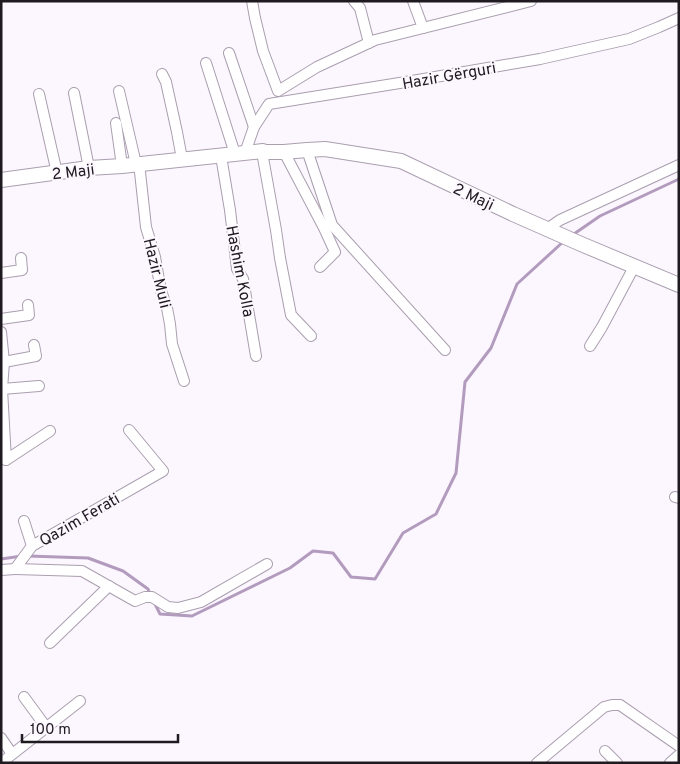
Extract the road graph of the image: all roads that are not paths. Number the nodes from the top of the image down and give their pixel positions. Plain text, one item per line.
1 (252, 1) edge
2 (354, 1) edge
3 (413, 1) edge
4 (531, 1) edge
5 (495, 6) edge
6 (679, 18) edge
7 (423, 28) junction
8 (369, 43) junction
9 (229, 53) dead end
10 (206, 63) dead end
11 (162, 74) dead end
12 (119, 91) dead end
13 (278, 91) junction
14 (74, 93) dead end
15 (39, 94) dead end
16 (269, 104) junction
17 (116, 123) dead end
18 (254, 127) junction
19 (307, 150) junction
20 (262, 152) junction
21 (284, 152) junction
22 (240, 153) junction
23 (221, 156) junction
24 (182, 159) junction
25 (138, 164) junction
26 (679, 165) edge
27 (122, 166) junction
28 (89, 168) junction
29 (56, 173) junction
30 (1, 180) edge
31 (552, 231) junction
32 (21, 258) dead end
33 (320, 267) dead end
34 (634, 267) junction
35 (1, 273) edge
36 (679, 285) edge
37 (28, 305) dead end
38 (1, 319) edge
39 (1, 332) edge
40 (311, 336) dead end
41 (34, 345) dead end
42 (590, 346) dead end
43 (445, 350) dead end
44 (256, 356) dead end
45 (4, 362) junction
46 (184, 381) dead end
47 (39, 386) dead end
48 (2, 389) edge
49 (129, 430) dead end
50 (50, 431) dead end
51 (24, 521) dead end
52 (32, 546) junction
53 (267, 564) dead end
54 (15, 569) junction
55 (1, 570) edge
56 (108, 586) junction
57 (50, 643) dead end
58 (24, 697) dead end
59 (80, 702) dead end
60 (46, 726) junction
61 (1, 738) edge
62 (679, 746) edge
63 (606, 751) dead end
64 (12, 754) junction
65 (679, 755) edge
66 (1, 763) edge
67 (537, 763) edge
68 (617, 763) edge
69 (670, 763) edge

1 - 13 street
2 - 8 street
3 - 7 street
4 - 5 street
5 - 7 street
6 - 16 street, Hazir Gërguri
7 - 8 street
8 - 13 street
9 - 18 street
10 - 22 street
11 - 24 street
12 - 25 street, Hazir Muli
13 - 16 street
14 - 28 street
15 - 29 street
16 - 18 street
17 - 27 street
18 - 22 street
19 - 21 street, 2 Maji
19 - 31 street, 2 Maji
19 - 43 street
20 - 21 street, 2 Maji
20 - 22 street, 2 Maji
20 - 40 street
21 - 33 street
22 - 23 street, 2 Maji
23 - 24 street, 2 Maji
23 - 44 street, Hashim Kolla
24 - 25 street, 2 Maji
25 - 27 street, 2 Maji
25 - 46 street, Hazir Muli
26 - 31 street
27 - 28 street, 2 Maji
28 - 29 street, 2 Maji
29 - 30 street, 2 Maji
31 - 34 street, 2 Maji
32 - 35 street
34 - 36 street, 2 Maji
34 - 42 street
37 - 38 street
39 - 45 street
41 - 45 street
45 - 48 street
47 - 48 street
48 - 50 street
49 - 52 street, Qazim Ferati
51 - 52 street
52 - 54 street, Qazim Ferati
53 - 56 street
54 - 55 street
54 - 56 street
56 - 57 street
58 - 60 street
59 - 60 street
60 - 64 street
61 - 64 street
62 - 67 street
63 - 68 street
64 - 66 street
65 - 69 street

